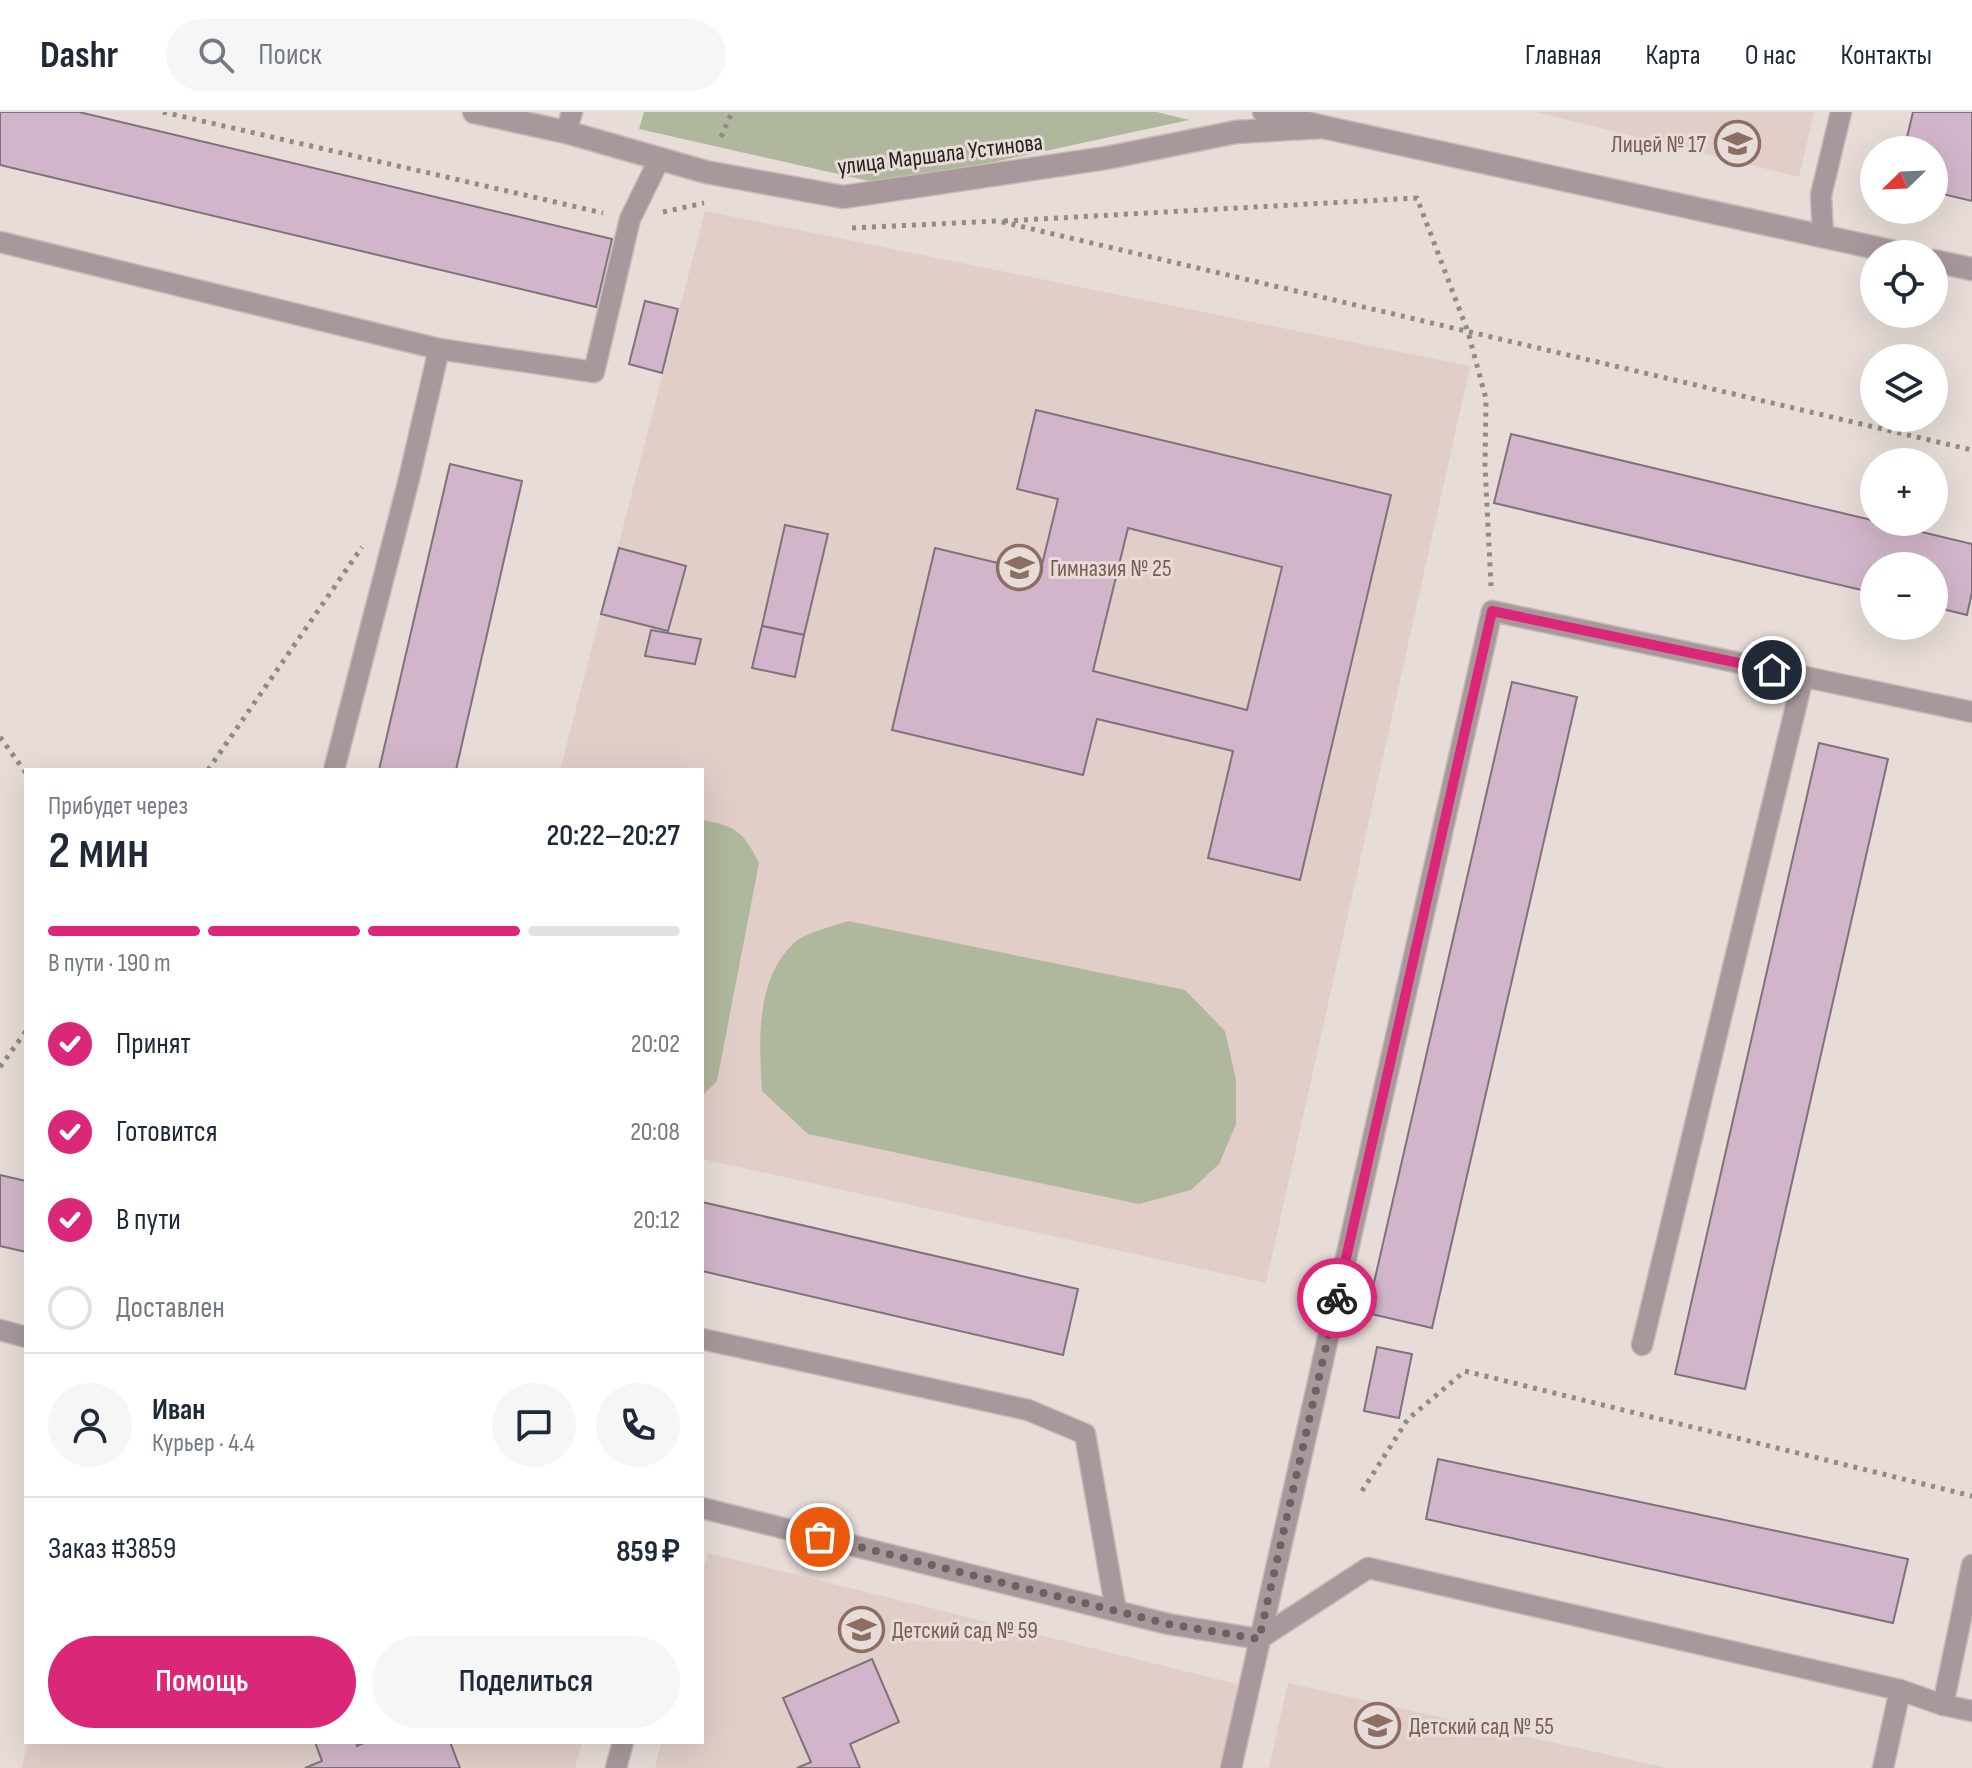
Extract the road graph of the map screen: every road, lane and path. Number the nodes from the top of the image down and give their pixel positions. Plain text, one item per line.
1 (163, 112) edge
2 (474, 112) edge
3 (732, 112) edge
4 (1264, 112) edge
5 (1841, 112) edge
6 (569, 122) edge
7 (1323, 127) junction
8 (721, 137) dead end
9 (660, 158) junction
10 (705, 202) dead end
11 (630, 219) junction
12 (998, 221) junction
13 (843, 228) dead end
14 (1823, 236) junction
15 (0, 242) edge
16 (1860, 244) edge
17 (1948, 264) edge
18 (1972, 269) edge
19 (1468, 332) junction
20 (439, 349) junction
21 (1972, 450) edge
22 (365, 542) dead end
23 (1492, 611) junction
24 (1803, 677) junction
25 (1972, 712) edge
26 (0, 737) edge
27 (209, 768) edge
28 (335, 768) edge
29 (24, 770) edge
30 (24, 1034) edge
31 (0, 1067) edge
32 (0, 1330) edge
33 (24, 1336) edge
34 (704, 1339) edge
35 (1642, 1345) dead end
36 (1362, 1491) dead end
37 (1972, 1496) edge
38 (704, 1508) edge
39 (1972, 1565) edge
40 (1116, 1611) junction
41 (1259, 1639) junction
42 (1900, 1690) junction
43 (1943, 1705) junction
44 (1972, 1711) edge
45 (622, 1744) edge
46 (616, 1768) edge
47 (1231, 1768) edge
48 (1883, 1768) edge

1 - 11 path
2 - 6 street, улица Маршала Устинова
3 - 8 path
4 - 7 street, улица Маршала Устинова
5 - 14 lane
6 - 9 street, улица Маршала Устинова
7 - 9 street, улица Маршала Устинова
7 - 14 street, улица Маршала Устинова
9 - 11 lane
10 - 11 path
11 - 20 lane
12 - 13 path
12 - 19 path
12 - 19 path
14 - 16 street, улица Маршала Устинова
15 - 20 lane
17 - 18 street
19 - 21 path
19 - 23 path
20 - 28 lane
22 - 27 path
23 - 24 lane
23 - 41 lane
24 - 25 lane
24 - 35 lane
26 - 29 path
30 - 31 path
32 - 33 lane
34 - 40 lane
36 - 37 path
38 - 40 lane
39 - 43 lane
40 - 41 lane
41 - 42 lane
41 - 47 lane
42 - 43 lane
42 - 48 lane
43 - 44 lane
45 - 46 lane

